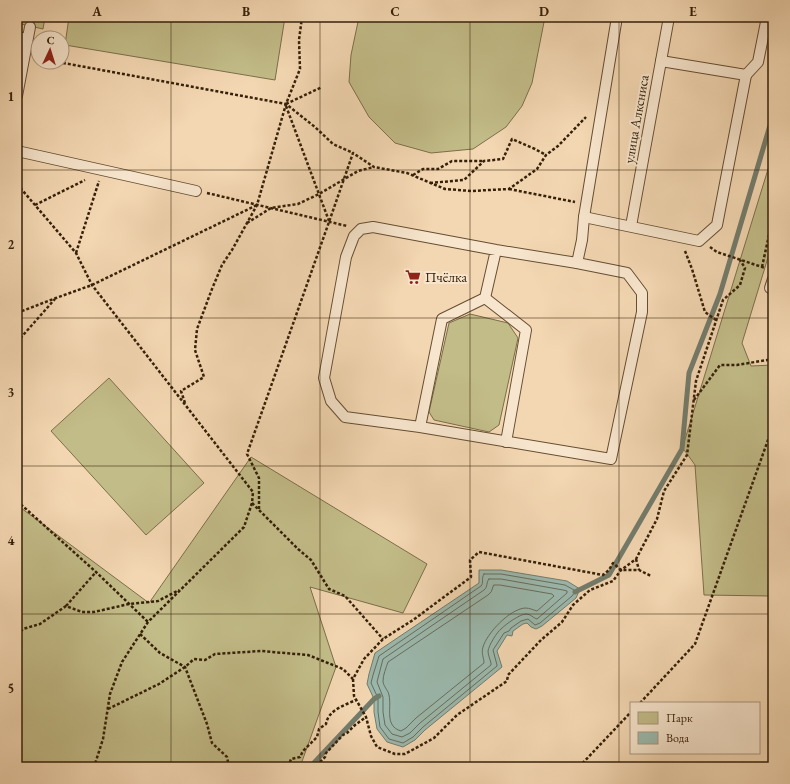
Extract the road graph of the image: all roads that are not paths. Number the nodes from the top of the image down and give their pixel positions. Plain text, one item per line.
1 (617, 17) edge
2 (669, 17) edge
3 (767, 17) edge
4 (30, 27) dead end
5 (17, 37) edge
6 (28, 39) junction
7 (661, 61) junction
8 (746, 75) junction
9 (17, 96) edge
10 (17, 151) edge
11 (196, 191) road end
12 (584, 216) junction
13 (630, 226) junction
14 (496, 250) junction
15 (577, 263) junction
16 (485, 298) junction
17 (420, 427) junction
18 (506, 442) junction

1 - 12 lane
2 - 7 lane, улица Алксниса
3 - 8 lane
4 - 6 lane
5 - 6 lane
6 - 9 lane
7 - 8 lane
7 - 13 lane, улица Алксниса
8 - 13 lane
10 - 11 lane
12 - 13 lane
12 - 15 lane
14 - 15 lane
14 - 16 lane
14 - 17 lane
15 - 18 lane
16 - 17 lane
16 - 18 lane
17 - 18 lane

